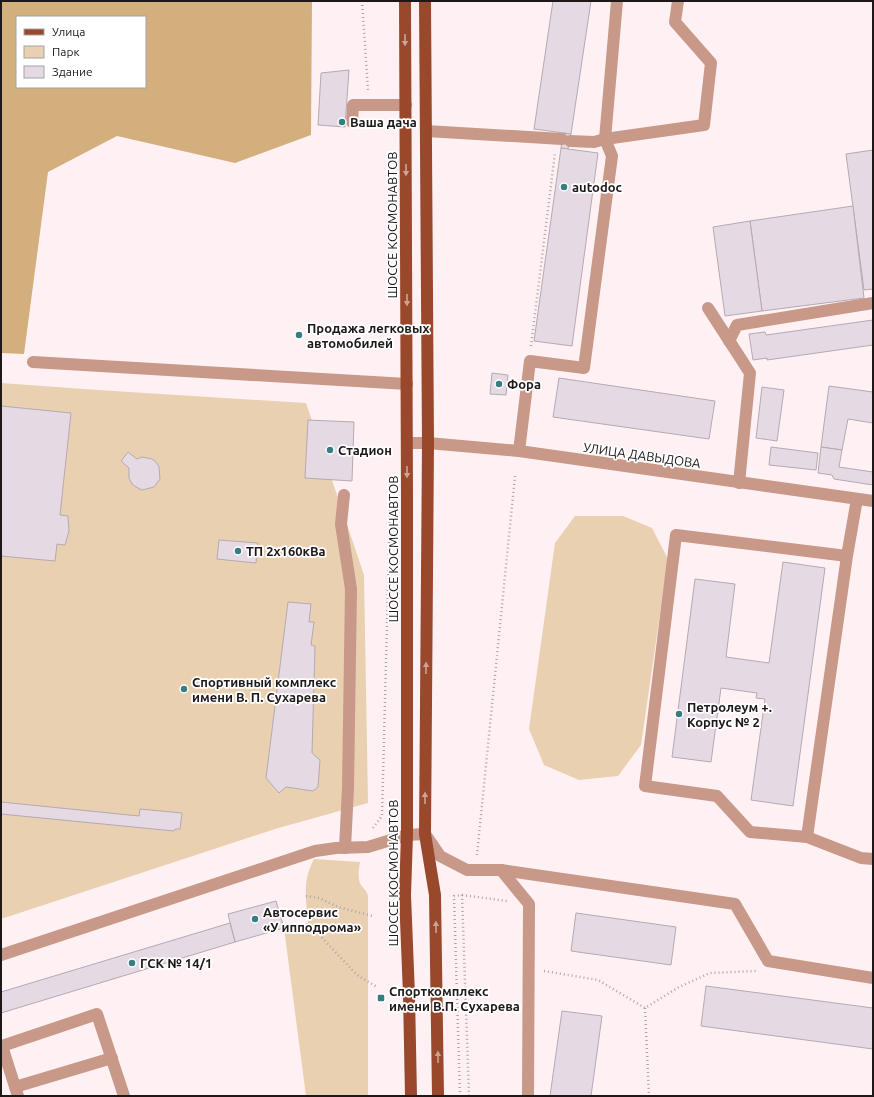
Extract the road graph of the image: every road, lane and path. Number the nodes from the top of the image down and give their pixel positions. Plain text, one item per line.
1 (362, 1) edge
2 (405, 1) edge
3 (425, 1) edge
4 (617, 1) edge
5 (678, 1) edge
6 (368, 94) dead end
7 (406, 105) junction
8 (352, 122) dead end
9 (426, 131) junction
10 (563, 139) junction
11 (605, 139) junction
12 (873, 303) edge
13 (708, 308) dead end
14 (729, 341) junction
15 (530, 361) junction
16 (33, 362) dead end
17 (407, 384) junction
18 (407, 443) junction
19 (428, 443) junction
20 (519, 451) junction
21 (515, 476) dead end
22 (738, 483) junction
23 (344, 494) dead end
24 (857, 499) junction
25 (873, 501) edge
26 (390, 502) dead end
27 (847, 556) junction
28 (368, 834) dead end
29 (425, 834) junction
30 (407, 836) junction
31 (807, 837) junction
32 (345, 848) junction
33 (873, 859) edge
34 (501, 870) junction
35 (475, 871) junction
36 (306, 896) dead end
37 (462, 896) junction
38 (529, 904) junction
39 (374, 916) dead end
40 (308, 923) dead end
41 (1, 955) edge
42 (768, 961) junction
43 (541, 970) dead end
44 (873, 978) edge
45 (376, 987) dead end
46 (645, 1008) junction
47 (112, 1058) junction
48 (16, 1091) edge
49 (124, 1096) edge
50 (410, 1096) edge
51 (438, 1096) edge
52 (460, 1096) edge
53 (469, 1096) edge
54 (528, 1096) edge
55 (649, 1096) edge

1 - 6 path
2 -> 7 main road, ШОССЕ КОСМОНАВТОВ
3 - 9 main road
4 - 11 street
5 - 11 street
7 - 8 street
7 -> 17 main road, ШОССЕ КОСМОНАВТОВ
9 - 10 street
9 - 19 main road
10 - 11 street
10 - 15 path
11 - 15 street
12 - 14 street
13 - 14 street
14 - 22 street
15 - 20 street
16 - 17 street
17 - 18 main road, ШОССЕ КОСМОНАВТОВ
18 - 19 street, УЛИЦА ДАВЫДОВА
18 -> 30 main road, ШОССЕ КОСМОНАВТОВ
19 - 20 street, УЛИЦА ДАВЫДОВА
29 -> 19 main road
20 - 22 street, УЛИЦА ДАВЫДОВА
21 - 35 path
22 - 24 street, УЛИЦА ДАВЫДОВА
23 - 32 street
24 - 25 street, УЛИЦА ДАВЫДОВА
24 - 27 street
26 - 28 path
27 - 31 street
27 - 31 street
29 - 30 street
29 - 35 street
51 -> 29 main road
30 - 32 street
30 - 50 main road, ШОССЕ КОСМОНАВТОВ
31 - 33 street
32 - 41 street
34 - 35 street
34 - 38 street
34 - 42 street
36 - 39 path
37 - 38 path
37 - 52 path
37 - 53 path
38 - 54 street
40 - 45 path
42 - 44 street
42 - 46 path
43 - 46 path
46 - 55 path
47 - 48 street
47 - 48 street
47 - 49 street

